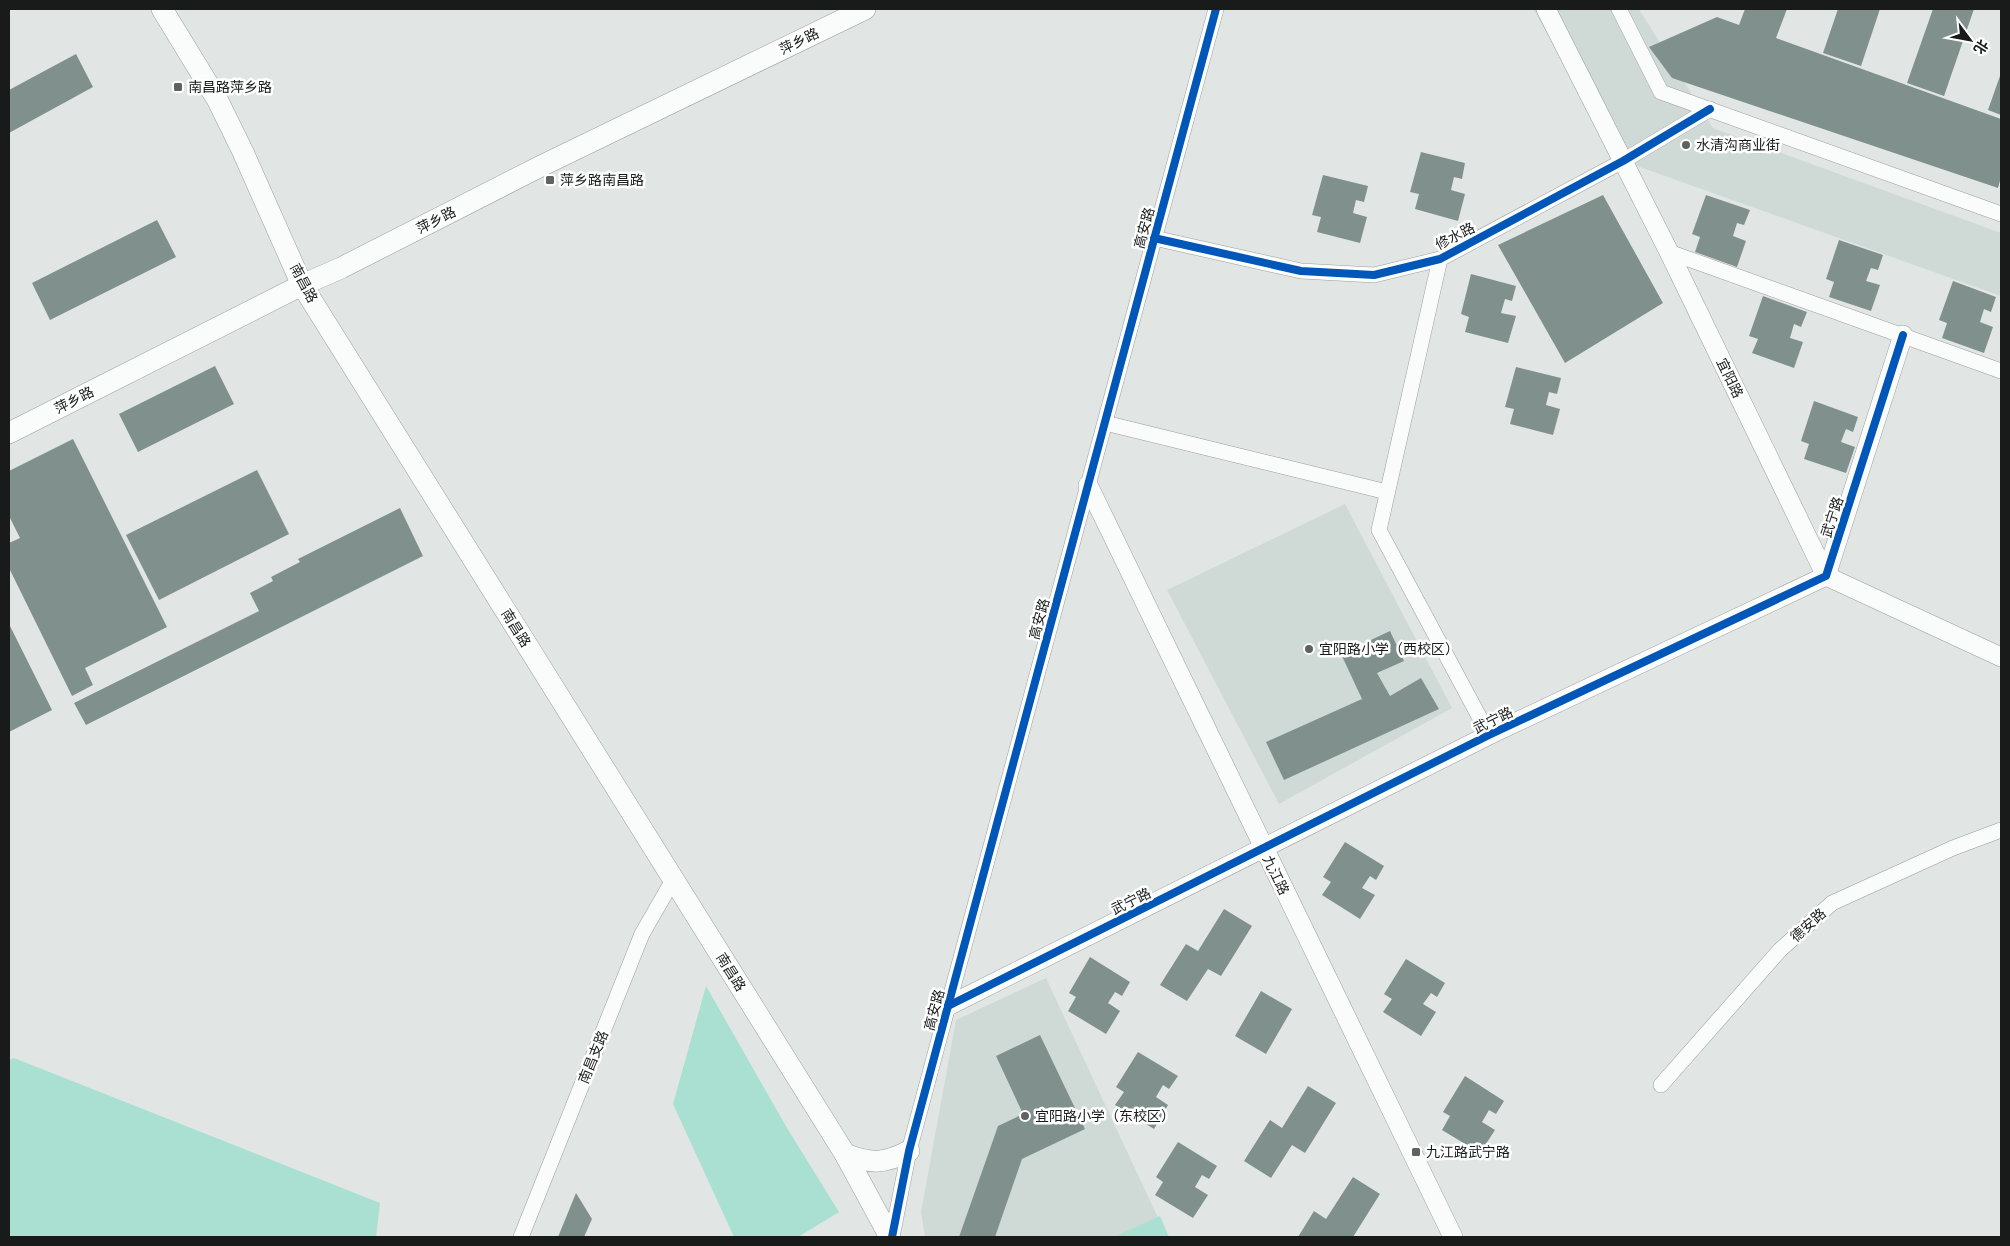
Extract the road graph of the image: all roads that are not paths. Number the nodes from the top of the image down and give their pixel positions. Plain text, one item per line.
1 (162, 9) edge
2 (865, 9) edge
3 (1216, 9) edge
4 (1546, 9) edge
5 (1619, 9) edge
6 (839, 15) edge
7 (1710, 109) junction
8 (1623, 162) junction
9 (2001, 214) edge
10 (1154, 238) junction
11 (1669, 252) junction
12 (1440, 259) junction
13 (302, 285) junction
14 (1902, 335) junction
15 (2001, 371) edge
16 (1105, 423) junction
17 (9, 433) edge
18 (1088, 485) junction
19 (1387, 492) junction
20 (1826, 576) junction
21 (2001, 657) edge
22 (1489, 735) junction
23 (2001, 830) edge
24 (1263, 849) junction
25 (673, 880) junction
26 (948, 1006) junction
27 (1661, 1085) dead end
28 (909, 1151) junction
29 (845, 1154) junction
30 (521, 1237) edge
31 (891, 1237) edge
32 (1453, 1237) edge

1 - 13 main road, 南昌路
2 - 6 main road, 萍乡路
3 - 10 street, 高安路
4 - 8 street, 宜阳路
5 - 7 street
6 - 13 main road, 萍乡路
7 - 8 street, 修水路
7 - 9 street
8 - 11 street, 宜阳路
8 - 12 street, 修水路
10 - 12 street, 修水路
10 - 16 street, 高安路
11 - 14 street
11 - 20 street, 宜阳路
12 - 19 street
13 - 17 main road, 萍乡路
13 - 25 main road, 南昌路
14 - 15 street
14 - 20 street, 武宁路
16 - 18 street, 高安路
16 - 19 street
18 - 24 street, 九江路
18 - 26 street, 高安路
19 - 22 street
20 - 21 street
20 - 22 street, 武宁路
22 - 24 street, 武宁路
23 - 27 street, 德安路
24 - 26 street, 武宁路
24 - 32 street, 九江路
25 - 29 main road, 南昌路
25 - 30 street, 南昌支路
26 - 28 street, 高安路
28 - 29 main road
28 - 31 street, 高安路
29 - 31 main road, 南昌路

